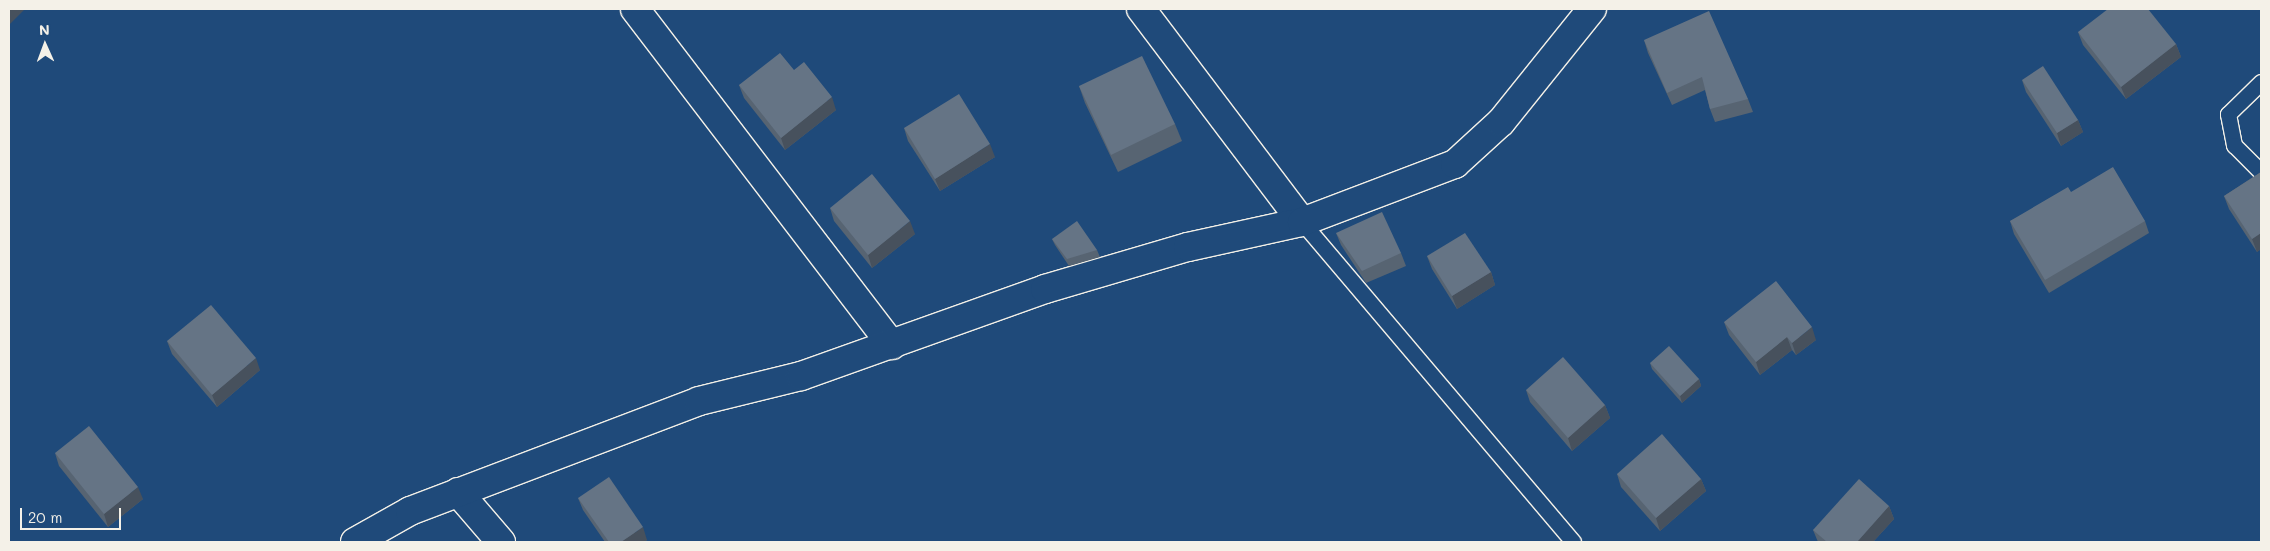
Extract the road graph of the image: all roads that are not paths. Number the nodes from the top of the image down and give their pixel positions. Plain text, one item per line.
1 (635, 9) edge
2 (1141, 9) edge
3 (1592, 9) edge
4 (2261, 82) edge
5 (2261, 172) edge
6 (1302, 222) junction
7 (892, 345) junction
8 (458, 492) junction
9 (355, 542) edge
10 (501, 542) edge
11 (1573, 542) edge

1 - 7 street
2 - 6 street
3 - 6 street
4 - 5 lane
6 - 7 street
6 - 11 lane
7 - 8 street
8 - 9 street
8 - 10 street

